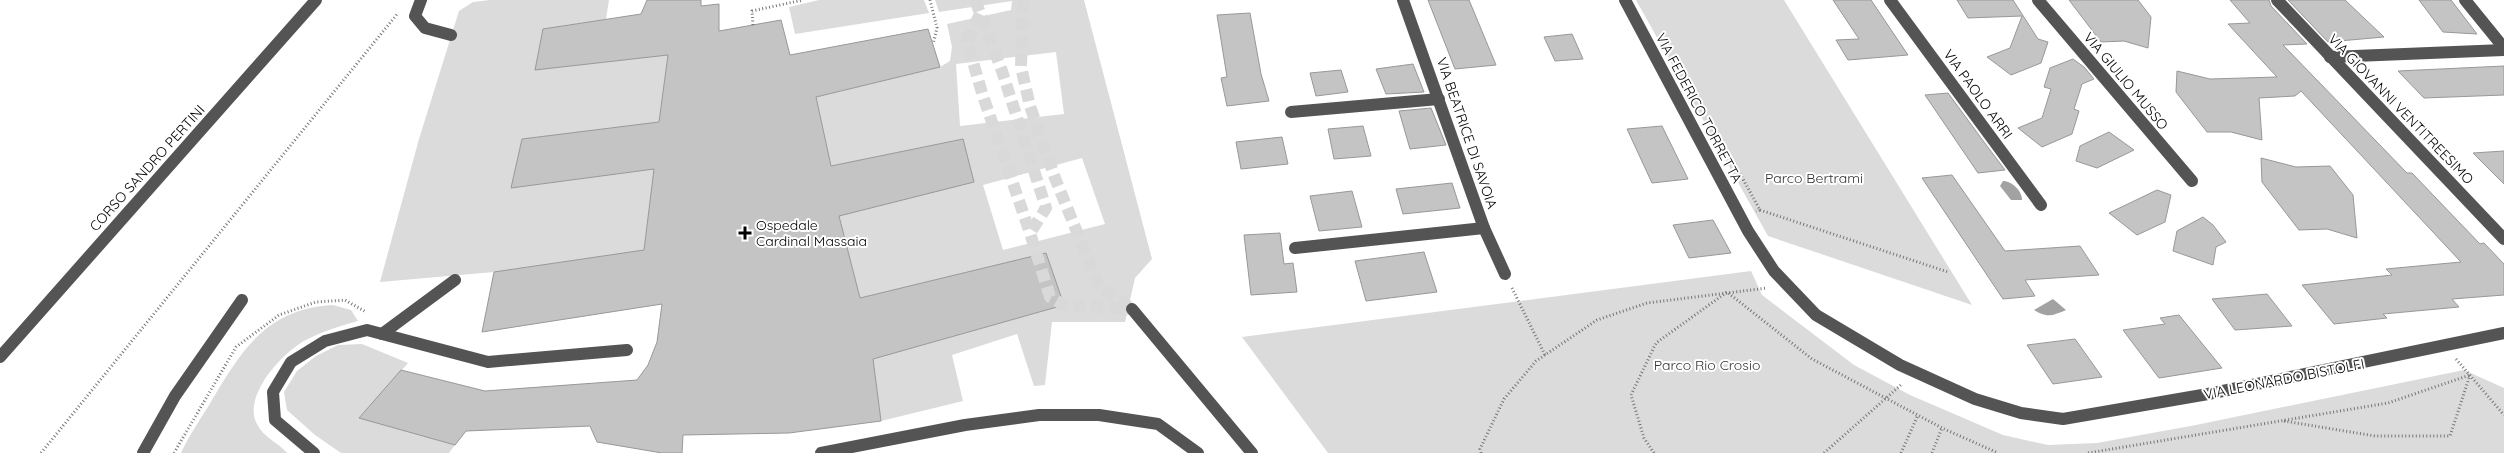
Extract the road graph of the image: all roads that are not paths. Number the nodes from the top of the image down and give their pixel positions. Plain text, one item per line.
1 (316, 0) edge
2 (421, 0) edge
3 (1404, 0) edge
4 (1625, 0) edge
5 (1890, 0) edge
6 (2038, 0) edge
7 (2277, 0) edge
8 (2465, 0) edge
9 (451, 35) dead end
10 (2504, 49) edge
11 (2330, 57) junction
12 (1439, 99) junction
13 (1291, 112) dead end
14 (2192, 181) dead end
15 (2041, 205) dead end
16 (1484, 228) junction
17 (2504, 239) edge
18 (1295, 248) dead end
19 (1505, 274) road end
20 (455, 280) dead end
21 (242, 300) dead end
22 (1132, 309) dead end
23 (2504, 333) edge
24 (382, 334) junction
25 (627, 350) dead end
26 (0, 357) edge
27 (1916, 372) joint
28 (143, 453) edge
29 (314, 453) edge
30 (821, 453) edge
31 (1198, 453) edge
32 (1252, 453) edge

1 - 26 street, CORSO SANDRO PERTINI
2 - 9 street
3 - 12 street, VIA BEATRICE DI SAVOIA
4 - 27 street, VIA FEDERICO TORRETTA
5 - 15 street, VIA PAOLO ARRI
6 - 14 street, VIA GIULIO MUSSO
7 - 11 street, VIA GIOVANNI VENTITREESIMO
8 - 10 street
10 - 11 street
11 - 17 street, VIA GIOVANNI VENTITREESIMO
12 - 13 street
12 - 16 street, VIA BEATRICE DI SAVOIA
16 - 18 street
16 - 19 street, VIA BEATRICE DI SAVOIA
20 - 24 street
21 - 28 street
22 - 32 street
23 - 27 street, VIA LEONARDO BISTOLFI
24 - 25 street
24 - 29 street
30 - 31 street

